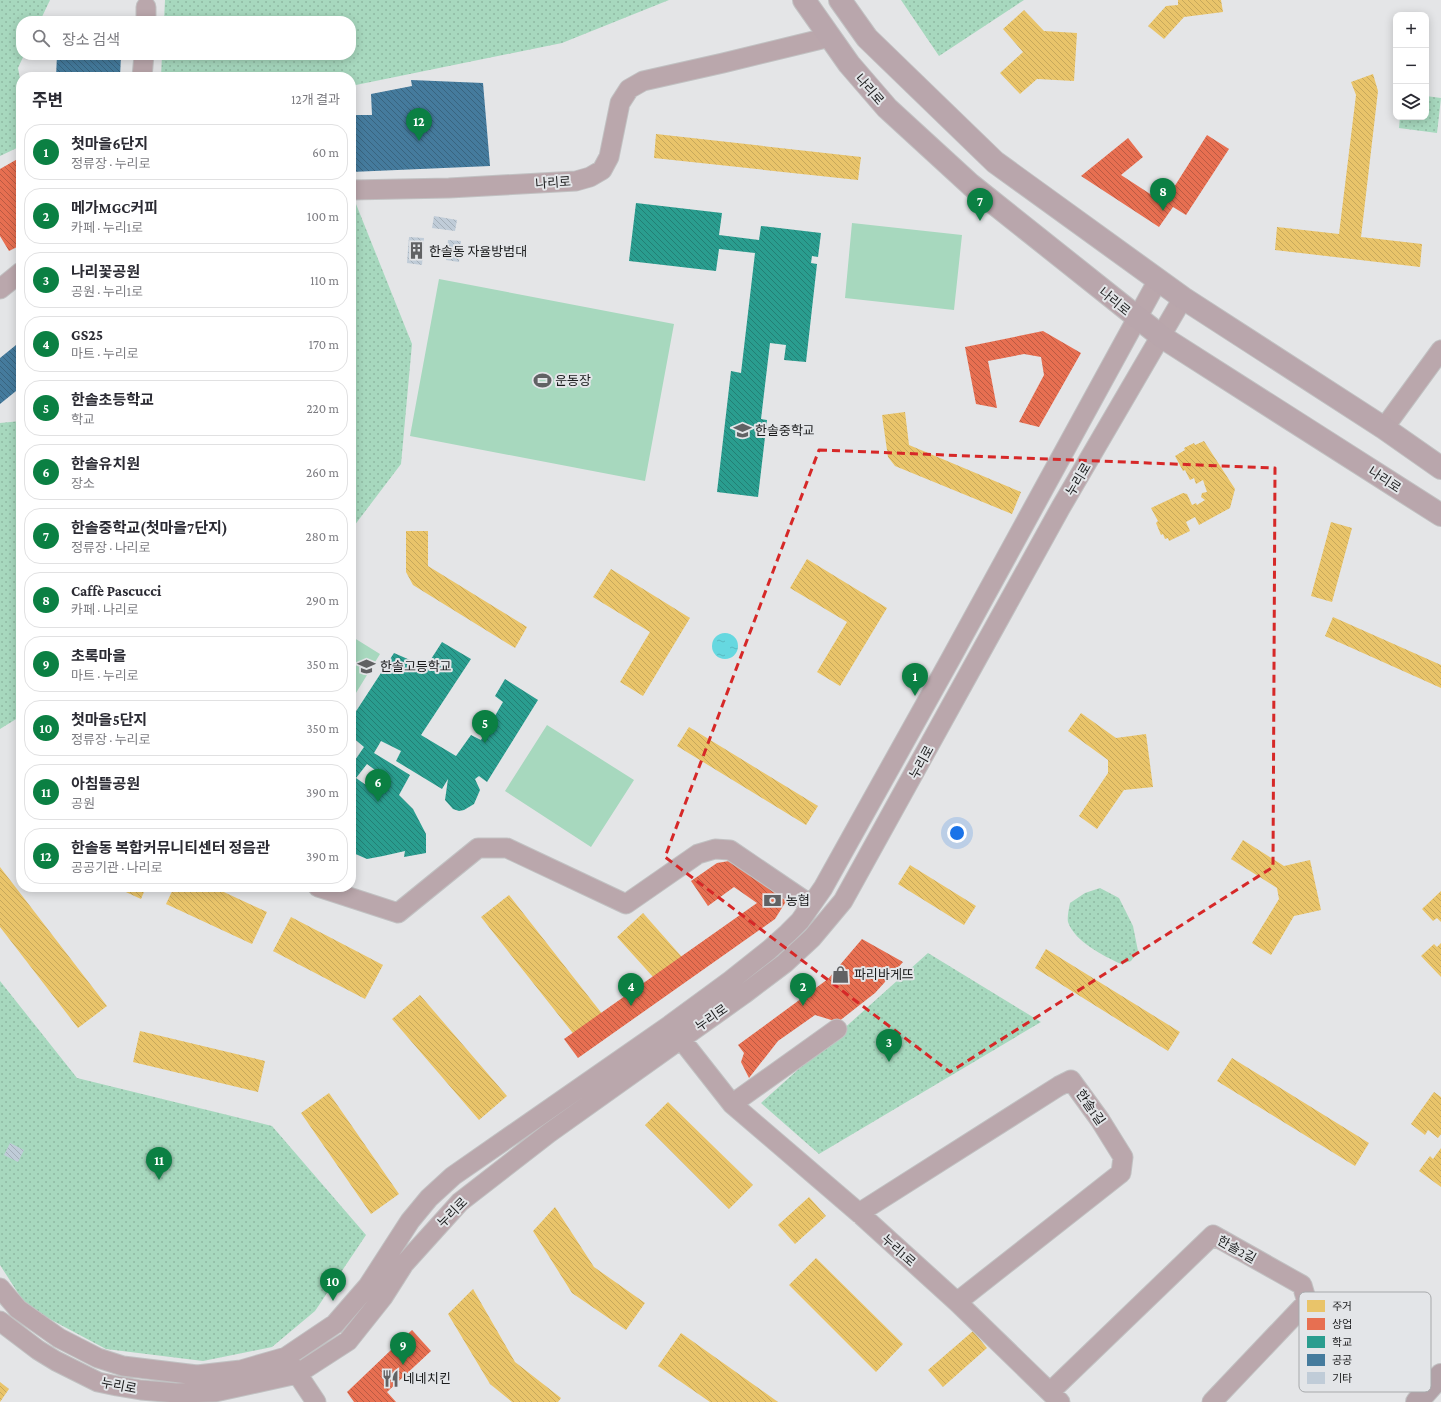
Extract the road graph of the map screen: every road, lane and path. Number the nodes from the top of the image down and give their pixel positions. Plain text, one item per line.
1 (804, 0) edge
2 (840, 0) edge
3 (830, 37) junction
4 (144, 60) edge
5 (142, 72) edge
6 (356, 190) edge
7 (16, 276) edge
8 (1158, 280) junction
9 (0, 289) edge
10 (1183, 298) junction
11 (1137, 318) junction
12 (1162, 337) junction
13 (1441, 350) edge
14 (1384, 428) junction
15 (1441, 468) edge
16 (1441, 515) edge
17 (333, 892) edge
18 (811, 905) junction
19 (837, 1029) dead end
20 (676, 1032) junction
21 (732, 1104) junction
22 (859, 1214) junction
23 (0, 1288) edge
24 (1304, 1292) edge
25 (957, 1302) junction
26 (1299, 1310) edge
27 (0, 1321) edge
28 (286, 1357) junction
29 (297, 1374) junction
30 (1441, 1375) edge
31 (1431, 1386) edge
32 (1426, 1392) edge
33 (1055, 1397) edge
34 (316, 1402) edge
35 (1212, 1402) edge
36 (1417, 1402) edge

1 - 3 main road, 나리로
2 - 8 main road
3 - 6 street, 나리로
3 - 11 main road, 나리로
4 - 5 street
7 - 9 street
8 - 10 main road
8 - 11 street, 누리로
10 - 12 street, 누리로
10 - 14 main road
11 - 12 main road, 나리로
11 - 18 street, 누리로
12 - 16 main road, 나리로
12 - 20 street, 누리로
13 - 14 street
14 - 15 main road
17 - 18 street
18 - 20 street, 누리로
19 - 21 street
20 - 21 street, 누리1로
20 - 28 street, 누리로
20 - 29 street, 누리로
21 - 22 street, 누리1로
22 - 25 street, 누리1로
22 - 25 street, 한솔1길
23 - 28 street, 누리로
24 - 33 street, 한솔2길
25 - 33 street, 누리1로
26 - 35 street, 한솔2길
27 - 29 street, 누리로
28 - 29 street
29 - 34 street
30 - 31 highway
32 - 36 highway

